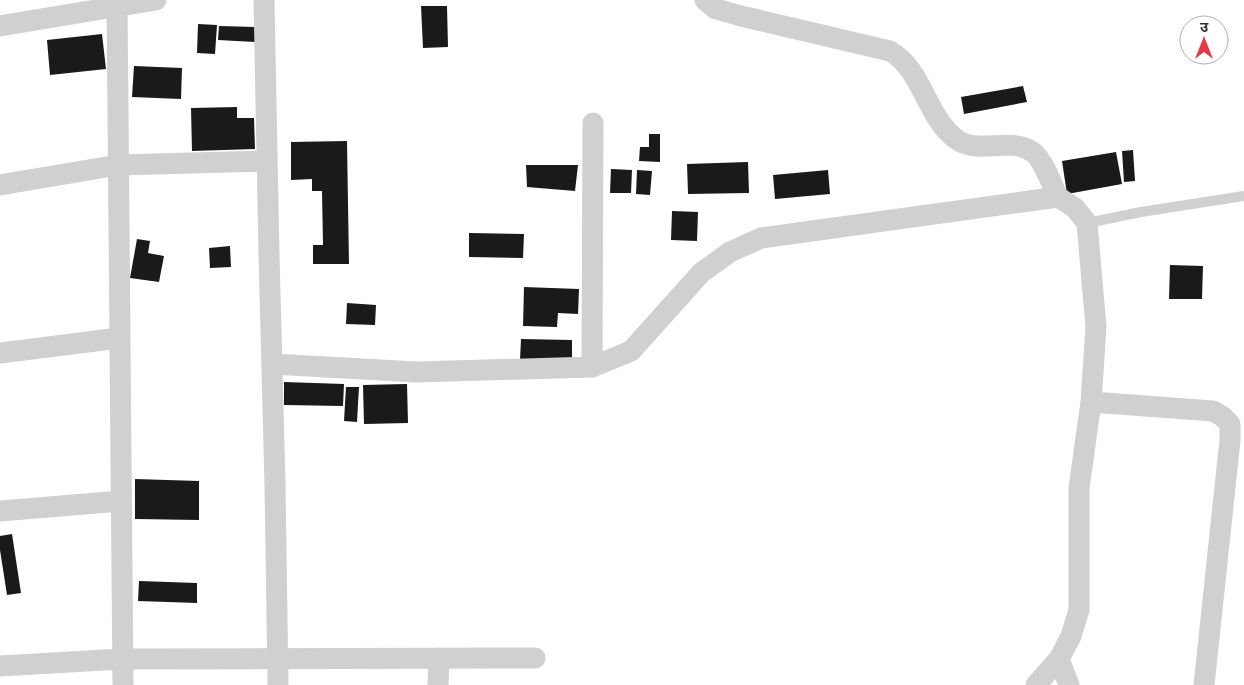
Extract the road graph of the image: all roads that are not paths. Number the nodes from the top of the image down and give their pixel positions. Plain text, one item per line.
1 (156, 0) edge
2 (264, 0) edge
3 (705, 0) edge
4 (117, 4) edge
5 (0, 26) edge
6 (593, 122) dead end
7 (267, 161) junction
8 (118, 165) junction
9 (0, 185) edge
10 (1244, 196) edge
11 (1058, 197) junction
12 (1087, 222) junction
13 (119, 338) junction
14 (0, 353) edge
15 (272, 364) junction
16 (592, 368) junction
17 (1091, 402) junction
18 (121, 501) junction
19 (0, 511) edge
20 (439, 658) junction
21 (535, 658) dead end
22 (122, 659) junction
23 (277, 659) junction
24 (1059, 659) junction
25 (0, 666) edge
26 (123, 685) edge
27 (278, 685) edge
28 (438, 685) edge
29 (1036, 685) edge
30 (1069, 685) edge
31 (1204, 685) edge

1 - 4 street
2 - 7 street
3 - 11 street
4 - 5 street
4 - 8 street
6 - 16 street
7 - 8 street
7 - 15 street
8 - 9 street
8 - 13 street
10 - 12 lane
11 - 12 street
11 - 16 street
12 - 17 street
13 - 14 street
13 - 18 street
15 - 16 street
15 - 23 street
17 - 24 street
17 - 31 street
18 - 19 street
18 - 22 street
20 - 21 street
20 - 23 street
20 - 28 street
22 - 23 street
22 - 25 street
22 - 26 street
23 - 27 street
24 - 29 street
24 - 30 street

